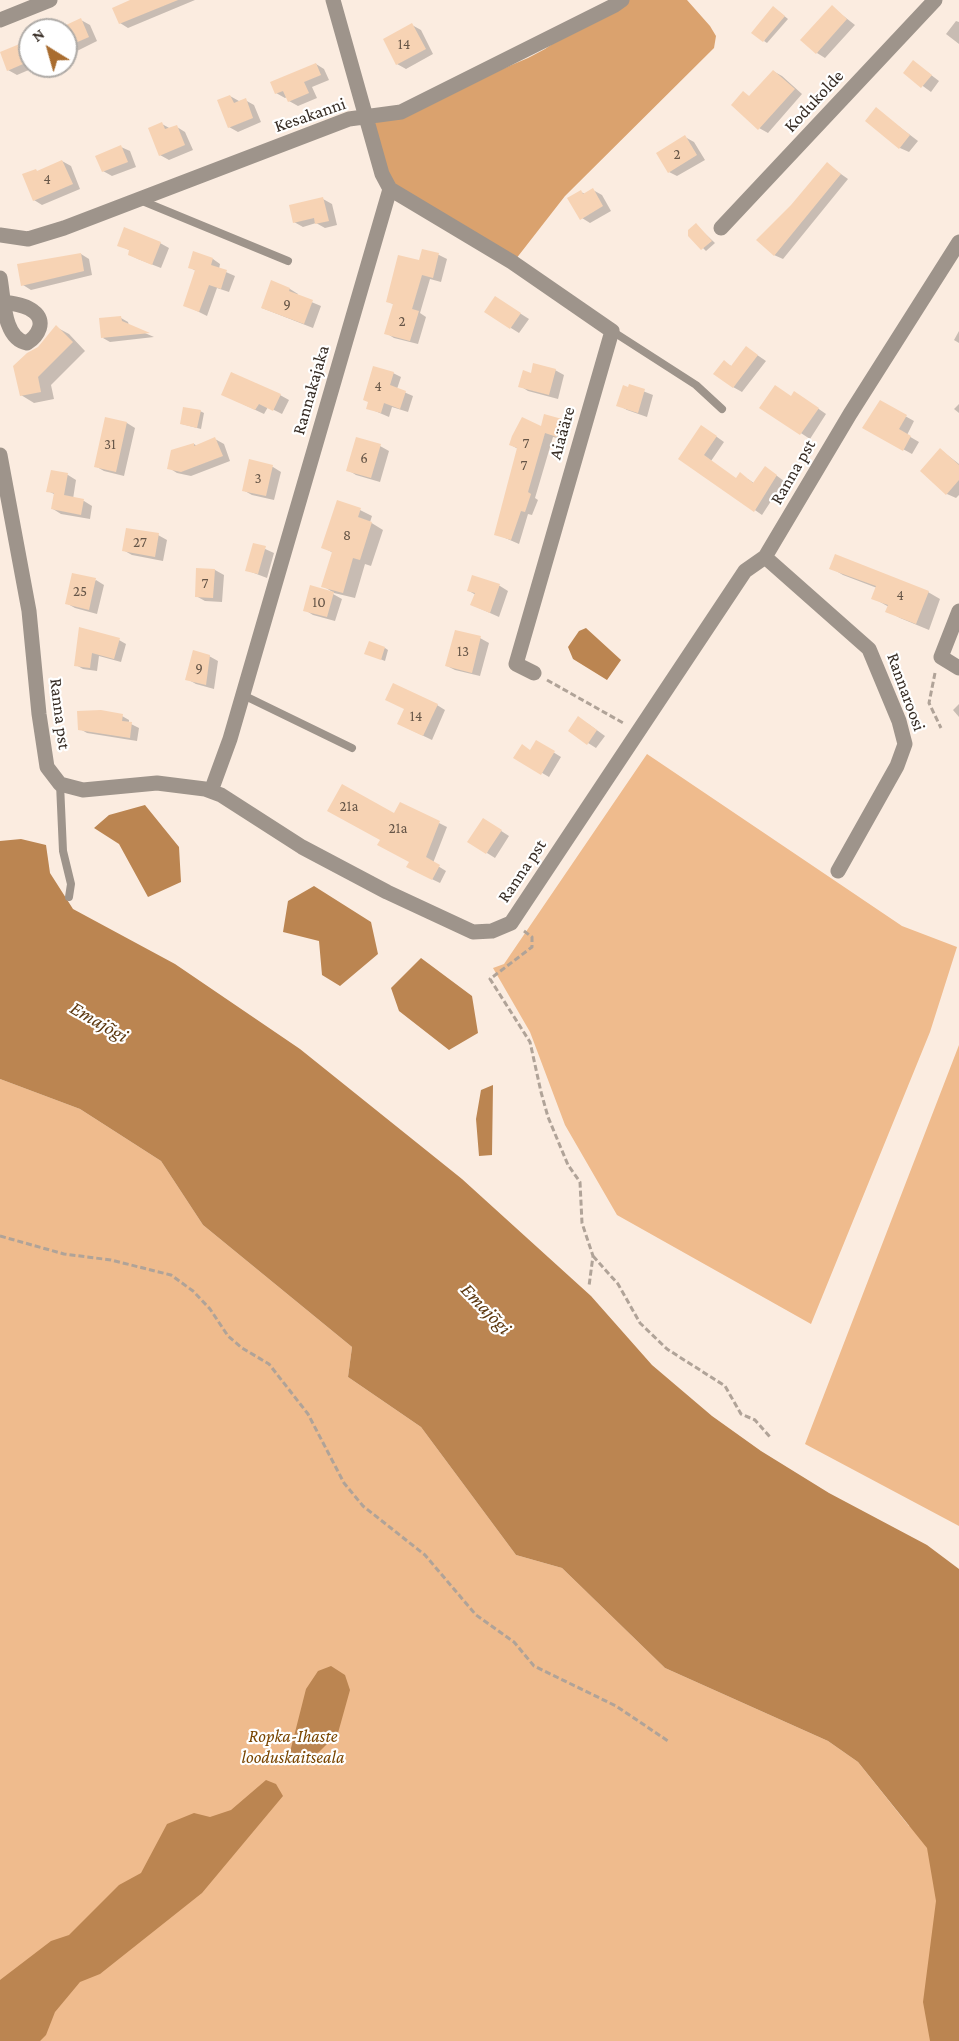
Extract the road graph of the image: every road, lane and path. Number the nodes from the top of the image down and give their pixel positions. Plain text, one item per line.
1 (50, 0) edge
2 (333, 0) edge
3 (622, 0) edge
4 (935, 0) edge
5 (0, 20) edge
6 (366, 117) junction
7 (390, 189) junction
8 (140, 200) junction
9 (721, 228) dead end
10 (0, 235) edge
11 (959, 242) edge
12 (288, 261) dead end
13 (0, 278) edge
14 (4, 302) dead end
15 (612, 331) junction
16 (722, 408) dead end
17 (0, 455) edge
18 (765, 557) junction
19 (959, 611) edge
20 (941, 657) junction
21 (959, 668) edge
22 (534, 673) joint
23 (243, 695) junction
24 (941, 728) dead end
25 (639, 732) junction
26 (352, 748) dead end
27 (60, 784) junction
28 (211, 791) junction
29 (838, 871) dead end
30 (69, 897) dead end
31 (521, 928) dead end
32 (0, 1236) edge
33 (592, 1256) junction
34 (589, 1286) dead end
35 (771, 1438) dead end
36 (668, 1741) dead end

1 - 5 street
2 - 6 street
3 - 6 street, Kesakanni
4 - 9 street, Kodukolde
6 - 7 street
6 - 8 street, Kesakanni
7 - 15 street
7 - 23 street, Rannakajaka
8 - 10 street, Kesakanni
8 - 12 lane
11 - 18 street, Ranna pst
13 - 14 street
15 - 16 lane
15 - 22 street, Aiaääre
17 - 27 street, Ranna pst
18 - 25 street, Ranna pst
18 - 29 street, Rannaroosi
19 - 20 street
20 - 21 street
20 - 24 path
22 - 25 path
23 - 26 lane
23 - 28 street, Rannakajaka
25 - 28 street, Ranna pst
27 - 28 street, Ranna pst
27 - 30 lane
31 - 33 path
32 - 36 path
33 - 34 path
33 - 35 path

